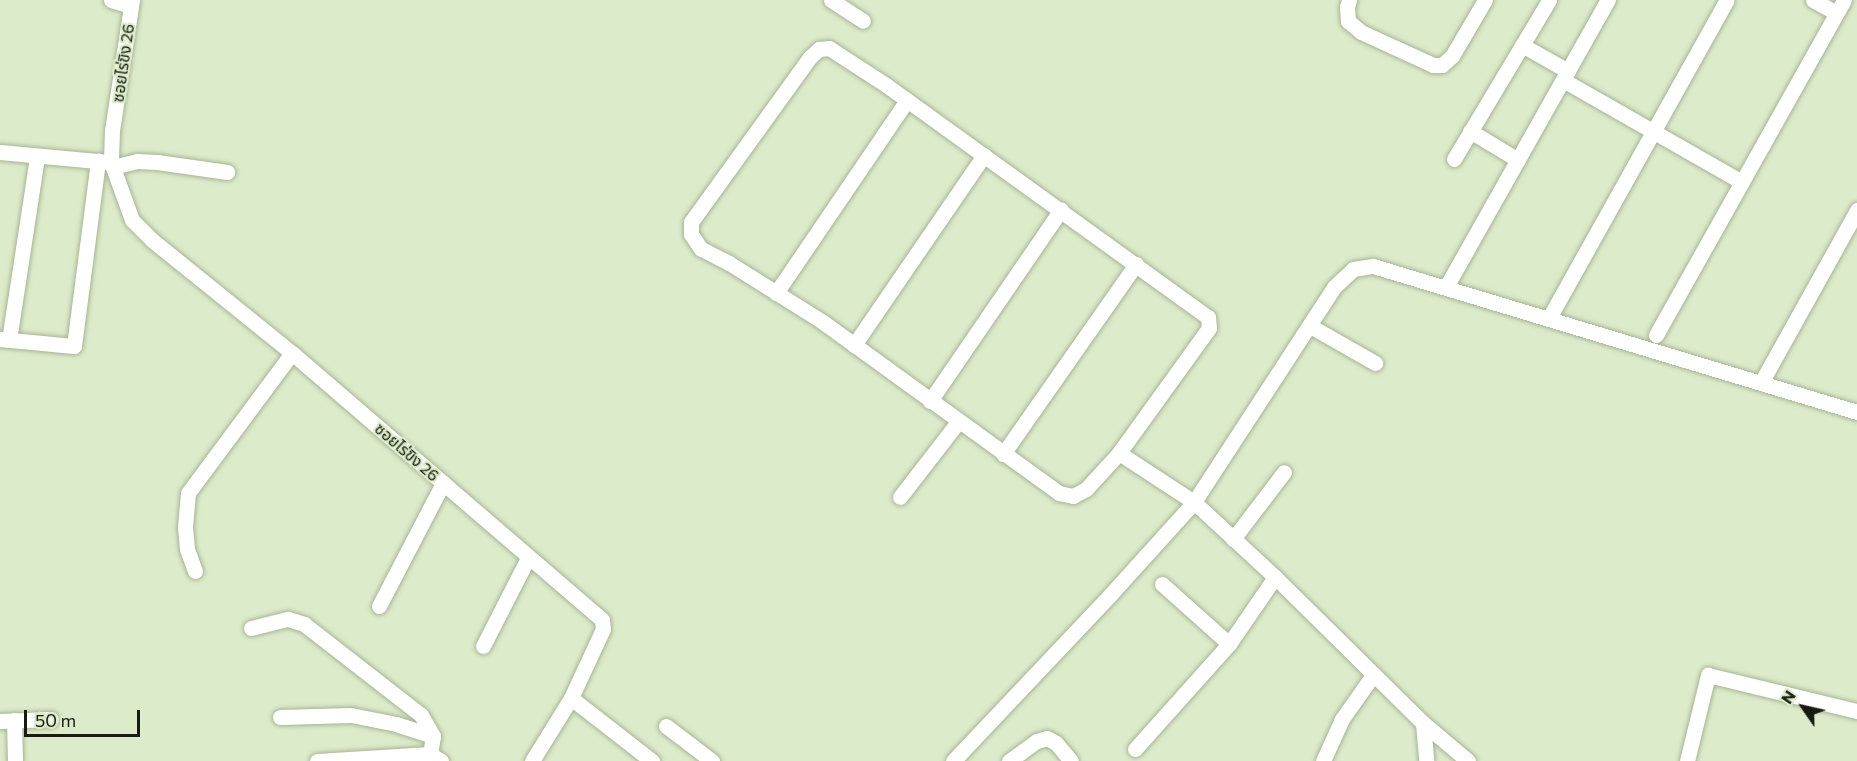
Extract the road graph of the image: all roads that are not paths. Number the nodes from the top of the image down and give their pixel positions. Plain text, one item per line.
1 (111, 0) edge
2 (831, 0) edge
3 (1349, 0) edge
4 (1485, 0) edge
5 (1549, 0) edge
6 (1727, 0) edge
7 (1813, 0) edge
8 (1602, 2) edge
9 (131, 3) edge
10 (1840, 7) edge
11 (863, 21) dead end
12 (1522, 45) junction
13 (1566, 75) junction
14 (907, 100) junction
15 (1470, 131) junction
16 (1653, 133) junction
17 (0, 152) edge
18 (984, 155) junction
19 (37, 157) junction
20 (1454, 159) dead end
21 (1518, 160) junction
22 (107, 163) junction
23 (226, 172) dead end
24 (1742, 182) junction
25 (1060, 210) junction
26 (1857, 210) edge
27 (1136, 264) junction
28 (1446, 287) junction
29 (776, 293) junction
30 (1549, 318) junction
31 (1310, 326) junction
32 (1656, 336) dead end
33 (5, 339) edge
34 (854, 345) junction
35 (292, 353) junction
36 (1375, 363) dead end
37 (1762, 381) junction
38 (930, 401) junction
39 (1857, 412) edge
40 (958, 422) junction
41 (1119, 453) junction
42 (1003, 454) junction
43 (1284, 472) dead end
44 (443, 483) junction
45 (900, 497) dead end
46 (1194, 502) junction
47 (1233, 539) junction
48 (528, 558) junction
49 (195, 571) dead end
50 (1275, 577) junction
51 (1162, 585) dead end
52 (379, 606) dead end
53 (251, 628) dead end
54 (1229, 644) junction
55 (483, 646) dead end
56 (1373, 675) junction
57 (571, 698) junction
58 (1857, 711) edge
59 (280, 717) dead end
60 (51, 719) dead end
61 (7, 721) edge
62 (1423, 723) junction
63 (666, 726) dead end
64 (433, 736) junction
65 (1135, 748) dead end
66 (435, 757) edge
67 (955, 760) edge
68 (15, 761) edge
69 (317, 761) edge
70 (532, 761) edge
71 (652, 761) edge
72 (712, 761) edge
73 (1009, 761) edge
74 (1071, 761) edge
75 (1323, 761) edge
76 (1426, 761) edge
77 (1468, 761) edge
78 (1687, 761) edge

1 - 9 street
2 - 11 street
3 - 4 street
5 - 12 street
6 - 16 street
7 - 10 street
8 - 13 street
9 - 22 street, ซอยไร่ขิง 26
10 - 24 street
12 - 13 street
12 - 15 street
13 - 16 street
13 - 21 street
14 - 18 street
14 - 29 street
14 - 29 street
15 - 20 street
15 - 21 street
16 - 24 street
16 - 30 street
17 - 19 street
18 - 25 street
18 - 34 street
19 - 22 street
19 - 33 street
21 - 28 street
22 - 23 street
22 - 33 street
22 - 35 street, ซอยไร่ขิง 26
24 - 32 street
25 - 27 street
25 - 38 street
26 - 37 street
27 - 41 street
27 - 42 street
28 - 30 street
28 - 31 street
29 - 34 street
30 - 37 street
31 - 36 street
31 - 46 street
34 - 38 street
35 - 44 street, ซอยไร่ขิง 26
35 - 49 street
37 - 39 street
38 - 40 street
40 - 42 street
40 - 45 street
41 - 42 street
41 - 46 street
43 - 47 street
44 - 48 street, ซอยไร่ขิง 26
44 - 52 street
46 - 47 street
46 - 67 street
47 - 50 street
48 - 55 street
48 - 57 street, ซอยไร่ขิง 26
50 - 54 street
50 - 56 street
51 - 54 street
53 - 64 street
54 - 65 street
56 - 62 street
56 - 75 street
57 - 70 street, ซอยไร่ขิง 26
57 - 71 street
58 - 78 street
59 - 64 street
60 - 61 street
61 - 68 street
62 - 76 street
62 - 77 street
63 - 72 street
64 - 66 street
66 - 69 street
73 - 74 street

